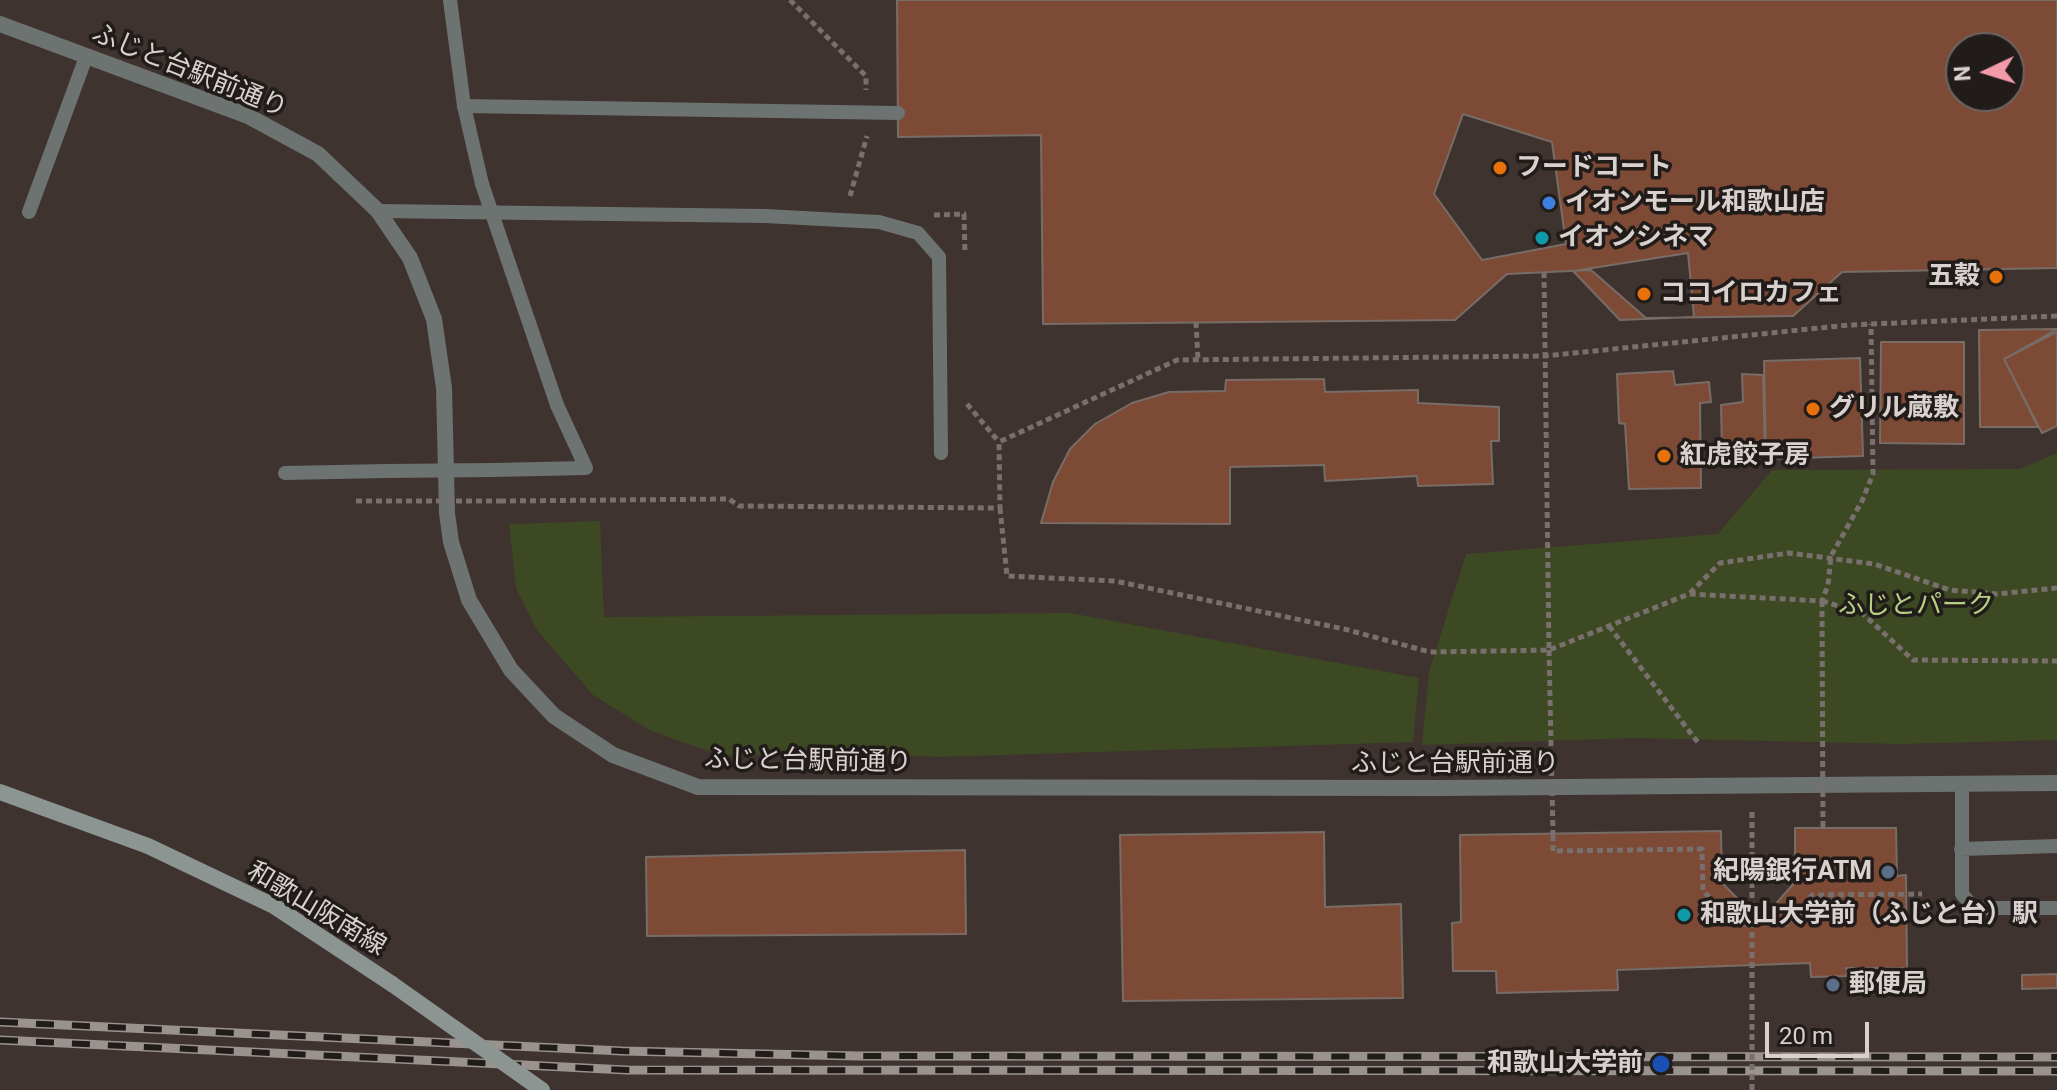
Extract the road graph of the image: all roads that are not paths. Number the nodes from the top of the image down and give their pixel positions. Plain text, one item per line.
1 (450, 0) edge
2 (0, 24) edge
3 (86, 57) junction
4 (464, 106) junction
5 (898, 113) dead end
6 (378, 211) junction
7 (29, 212) dead end
8 (941, 453) dead end
9 (285, 473) dead end
10 (2057, 783) edge
11 (1962, 784) junction
12 (0, 792) edge
13 (2057, 846) edge
14 (1961, 849) junction
15 (2057, 908) edge
16 (542, 1090) edge

1 - 4 lane
2 - 3 street, ふじと台駅前通り
3 - 6 street, ふじと台駅前通り
3 - 7 lane
4 - 5 lane, bridge
4 - 9 lane, bridge
6 - 8 lane
6 - 11 street, ふじと台駅前通り
10 - 11 street, ふじと台駅前通り
11 - 14 lane
12 - 16 main road, 和歌山阪南線, bridge
13 - 14 lane
14 - 15 lane

